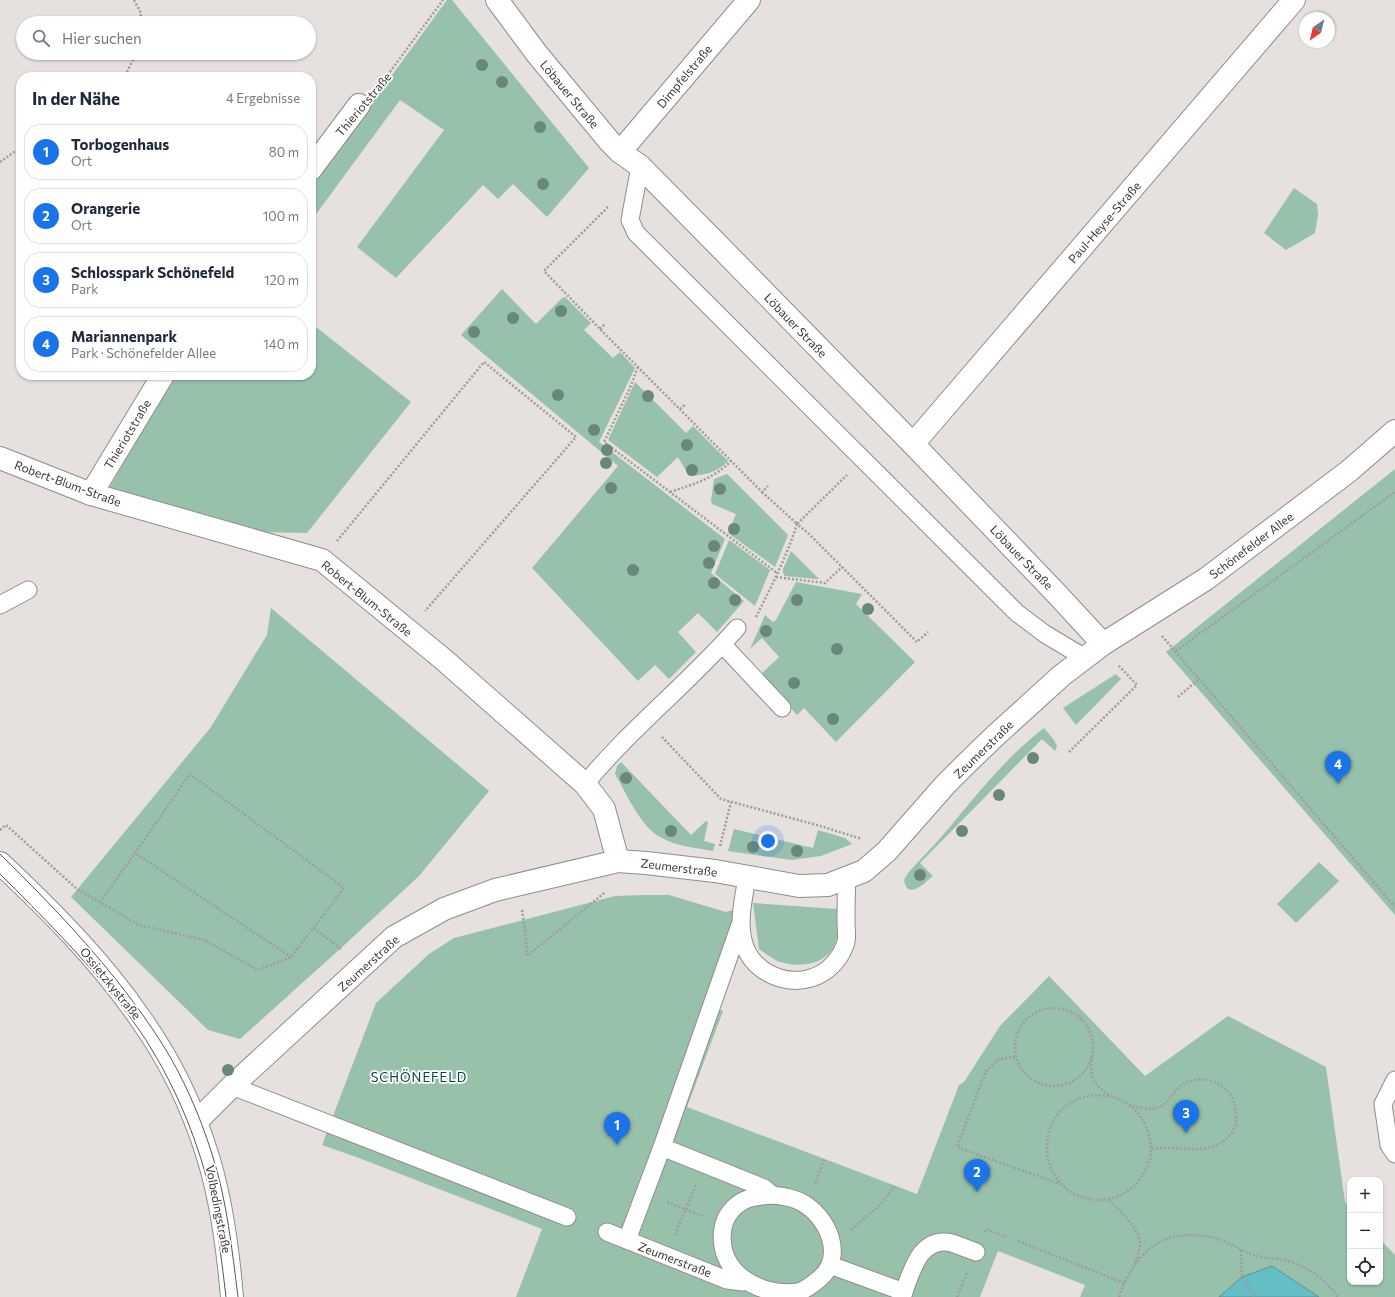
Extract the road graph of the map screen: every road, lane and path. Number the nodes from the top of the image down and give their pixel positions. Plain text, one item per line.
1 (134, 0) edge
2 (443, 0) edge
3 (497, 0) edge
4 (749, 0) edge
5 (1294, 0) edge
6 (141, 16) edge
7 (133, 60) edge
8 (127, 72) edge
9 (359, 105) joint
10 (16, 151) edge
11 (620, 152) junction
12 (316, 156) edge
13 (0, 162) edge
14 (640, 166) junction
15 (613, 202) dead end
16 (605, 324) dead end
17 (600, 329) junction
18 (638, 367) junction
19 (160, 380) edge
20 (686, 404) dead end
21 (680, 410) junction
22 (1394, 435) edge
23 (913, 444) junction
24 (0, 458) edge
25 (863, 460) junction
26 (731, 461) junction
27 (768, 486) dead end
28 (669, 492) junction
29 (762, 492) junction
30 (1395, 492) edge
31 (91, 494) junction
32 (797, 524) junction
33 (335, 543) dead end
34 (842, 567) junction
35 (778, 573) junction
36 (776, 577) junction
37 (28, 590) dead end
38 (0, 605) edge
39 (421, 616) dead end
40 (754, 622) dead end
41 (737, 628) dead end
42 (928, 632) dead end
43 (723, 645) junction
44 (1096, 650) junction
45 (1176, 651) dead end
46 (1180, 657) dead end
47 (1199, 679) junction
48 (1178, 697) dead end
49 (782, 708) dead end
50 (660, 734) dead end
51 (1069, 752) dead end
52 (585, 784) junction
53 (731, 802) junction
54 (0, 830) edge
55 (865, 840) dead end
56 (720, 848) dead end
57 (135, 853) junction
58 (618, 861) junction
59 (0, 863) edge
60 (747, 877) junction
61 (847, 878) junction
62 (517, 885) junction
63 (100, 902) junction
64 (1395, 907) edge
65 (741, 923) junction
66 (314, 928) junction
67 (340, 949) dead end
68 (291, 957) junction
69 (1092, 1056) junction
70 (1015, 1057) junction
71 (1395, 1080) edge
72 (232, 1086) junction
73 (1113, 1097) junction
74 (1128, 1105) junction
75 (196, 1122) junction
76 (662, 1147) junction
77 (1151, 1149) junction
78 (1395, 1154) edge
79 (704, 1164) junction
80 (1060, 1184) junction
81 (895, 1186) dead end
82 (645, 1193) junction
83 (772, 1195) junction
84 (1109, 1200) junction
85 (685, 1209) junction
86 (567, 1217) dead end
87 (724, 1224) junction
88 (986, 1229) dead end
89 (607, 1232) dead end
90 (1006, 1237) dead end
91 (627, 1240) junction
92 (831, 1240) junction
93 (1018, 1241) dead end
94 (1241, 1250) junction
95 (976, 1252) dead end
96 (667, 1256) junction
97 (1135, 1264) junction
98 (830, 1265) junction
99 (744, 1282) junction
100 (1124, 1283) junction
101 (903, 1294) edge
102 (232, 1297) edge
103 (1119, 1297) edge
104 (1255, 1297) edge
105 (1338, 1297) edge

1 - 6 path
2 - 9 path, Thieriotstraße
3 - 11 street, Löbauer Straße
4 - 11 street, Dimpfelstraße
5 - 23 street, Paul-Heyse-Straße
7 - 8 path
9 - 12 street, Thieriotstraße
10 - 13 path
11 - 14 street, Löbauer Straße
14 - 23 street, Löbauer Straße
14 - 25 lane
15 - 17 path
16 - 17 path
17 - 18 path
18 - 21 path
18 - 28 path
19 - 31 street, Thieriotstraße
20 - 21 path
21 - 26 path
22 - 44 street, Schönefelder Allee
23 - 44 street, Löbauer Straße
24 - 31 street, Robert-Blum-Straße
25 - 32 path
25 - 44 lane
26 - 28 path
26 - 29 path
27 - 29 path
28 - 35 path
29 - 32 path
30 - 45 path
31 - 52 street, Robert-Blum-Straße
32 - 34 path
32 - 35 path
33 - 39 path
34 - 36 path
34 - 42 path
35 - 36 path
36 - 40 path
37 - 38 lane
41 - 43 lane
43 - 49 lane
43 - 52 lane
44 - 51 path
44 - 61 street, Zeumerstraße
46 - 47 path
47 - 48 path
47 - 64 path
50 - 53 path
52 - 58 street, Robert-Blum-Straße
53 - 55 path
53 - 56 path
54 - 63 path
57 - 63 path
57 - 66 path
57 - 68 path
58 - 60 street, Zeumerstraße
58 - 62 street, Zeumerstraße
58 - 62 path
59 - 75 street, Ossietzkystraße
60 - 61 street, Zeumerstraße
60 - 65 lane
61 - 65 lane
62 - 72 street, Zeumerstraße
63 - 68 path
65 - 76 lane
66 - 67 path
66 - 68 path
69 - 70 path
69 - 70 path
69 - 73 path
70 - 80 path
71 - 78 lane
72 - 75 street, Zeumerstraße
72 - 86 lane
73 - 74 path
73 - 80 path
74 - 77 path
74 - 77 path
75 - 102 street, Volbedingstraße
76 - 79 lane
76 - 82 lane
77 - 84 path
79 - 83 lane
79 - 85 path
80 - 84 path
81 - 92 path
82 - 85 path
82 - 91 lane
83 - 87 lane, Zeumerstraße
83 - 92 lane, Zeumerstraße
84 - 97 path
85 - 87 path
85 - 96 path
87 - 99 lane, Zeumerstraße
88 - 90 path
89 - 91 lane, Zeumerstraße
91 - 96 lane, Zeumerstraße
92 - 98 lane, Zeumerstraße
93 - 100 path
94 - 97 path
94 - 104 path
94 - 105 path
95 - 101 lane
96 - 99 lane, Zeumerstraße
97 - 100 path
98 - 99 lane, Zeumerstraße
98 - 101 lane
100 - 103 path

